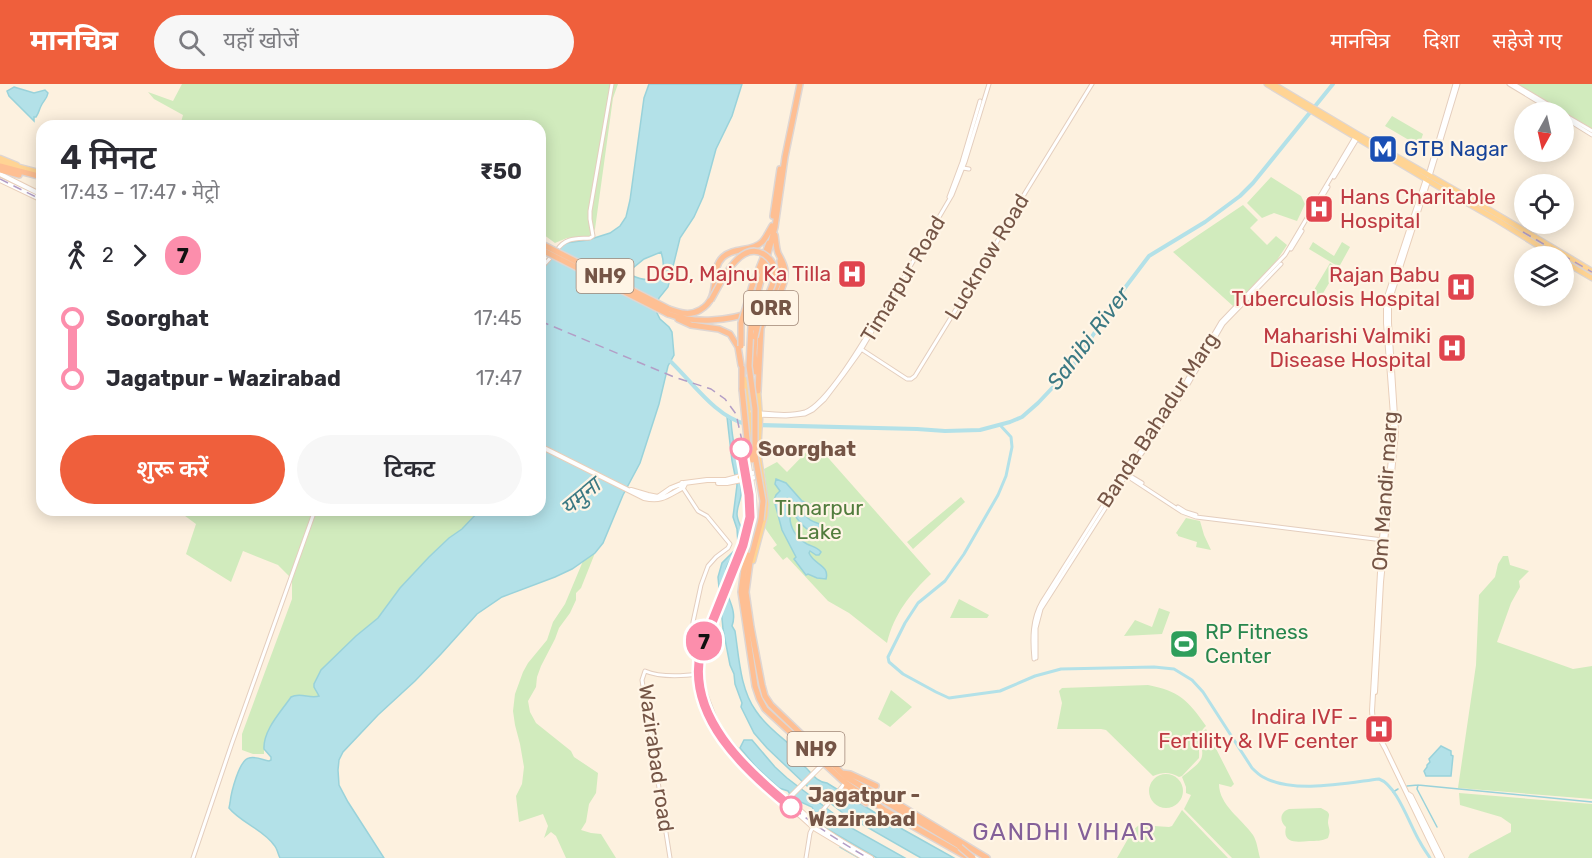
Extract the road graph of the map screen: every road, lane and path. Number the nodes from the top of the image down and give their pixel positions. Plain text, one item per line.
1 (612, 84) edge
2 (798, 84) edge
3 (988, 84) edge
4 (1092, 84) edge
5 (1456, 84) edge
6 (1509, 84) edge
7 (1514, 84) edge
8 (1272, 85) edge
9 (1539, 102) edge
10 (1543, 102) edge
11 (1318, 113) junction
12 (1574, 122) edge
13 (1592, 133) edge
14 (1356, 138) junction
15 (1, 163) edge
16 (963, 168) junction
17 (969, 169) dead end
18 (0, 174) edge
19 (36, 174) edge
20 (36, 175) edge
21 (36, 175) edge
22 (1428, 178) junction
23 (0, 180) edge
24 (36, 194) edge
25 (36, 195) edge
26 (1504, 222) junction
27 (773, 227) junction
28 (546, 246) edge
29 (1538, 246) edge
30 (546, 252) edge
31 (779, 255) junction
32 (763, 259) junction
33 (546, 262) edge
34 (1574, 267) edge
35 (1592, 272) edge
36 (1592, 278) edge
37 (770, 289) junction
38 (755, 298) junction
39 (711, 300) junction
40 (669, 311) junction
41 (739, 346) junction
42 (750, 346) junction
43 (860, 349) junction
44 (742, 366) junction
45 (758, 391) junction
46 (749, 416) junction
47 (760, 416) junction
48 (546, 449) edge
49 (747, 452) junction
50 (758, 452) junction
51 (749, 461) junction
52 (759, 462) junction
53 (761, 473) junction
54 (1126, 474) junction
55 (749, 476) junction
56 (741, 478) junction
57 (683, 486) junction
58 (764, 487) junction
59 (752, 489) junction
60 (663, 497) junction
61 (313, 516) edge
62 (760, 519) junction
63 (1383, 539) junction
64 (746, 569) junction
65 (1035, 658) dead end
66 (700, 674) junction
67 (821, 765) junction
68 (842, 773) junction
69 (845, 785) junction
70 (861, 786) junction
71 (876, 786) dead end
72 (794, 792) junction
73 (786, 801) junction
74 (867, 801) junction
75 (793, 805) junction
76 (891, 807) junction
77 (814, 826) junction
78 (943, 843) junction
79 (968, 846) junction
80 (955, 850) junction
81 (193, 858) edge
82 (670, 858) edge
83 (806, 858) edge
84 (864, 858) edge
85 (871, 858) edge
86 (963, 858) edge
87 (973, 858) edge
88 (987, 858) edge
89 (1440, 858) edge

1 - 33 street
2 - 27 highway, ORR
3 - 16 street, Timarpur Road
3 - 43 street, Timarpur Road
4 - 43 street, Lucknow Road
5 - 22 street
6 - 9 street
7 - 10 street
8 - 11 main road
11 - 14 main road
11 - 22 main road
12 - 13 street
14 - 22 main road
14 - 54 street, Banda Bahadur Marg
15 - 19 main road
15 - 20 highway
15 - 21 highway
16 - 17 street
16 - 43 street, Timarpur Road
18 - 24 main road
22 - 26 main road
22 - 63 main road, Om Mandir marg
23 - 25 main road
26 - 29 main road
26 - 35 main road
27 - 31 highway, ORR
27 - 32 highway, ORR
27 - 38 highway, ORR
27 - 39 highway, bridge
28 - 40 highway, NH9, bridge
30 - 40 highway, NH9, bridge
31 - 40 highway
31 - 45 highway, ORR
32 - 38 highway
32 - 41 highway, bridge
34 - 36 main road
37 - 39 highway, bridge
37 - 42 highway, bridge
37 - 45 highway, bridge
38 - 42 highway, bridge
38 - 51 highway, bridge
39 - 40 highway
40 - 41 highway
41 - 44 highway
42 - 62 highway, bridge
43 - 47 street, Timarpur Road
44 - 46 main road
44 - 51 highway, bridge
45 - 47 main road, ORR
46 - 47 street, Timarpur Road
46 - 49 main road, bridge
47 - 50 main road
48 - 60 main road
49 - 50 main road
49 - 51 main road
50 - 52 main road
51 - 52 main road
51 - 55 main road
51 - 56 main road
51 - 62 highway, bridge
52 - 53 main road
53 - 55 main road
53 - 58 main road
54 - 63 street
54 - 65 street, Banda Bahadur Marg
55 - 56 main road
55 - 59 main road
56 - 57 main road
56 - 59 main road
57 - 60 main road
57 - 60 main road
57 - 66 street
58 - 59 main road
58 - 64 main road
59 - 64 main road
61 - 81 street
62 - 64 highway, NH9
63 - 89 main road, Om Mandir marg
64 - 67 highway, NH9
64 - 68 highway, NH9
66 - 73 street
66 - 82 street, Wazirabad road
67 - 69 highway, NH9
67 - 72 main road
68 - 70 highway, NH9
68 - 71 highway
69 - 74 highway, NH9
69 - 77 street
70 - 76 highway
70 - 79 highway, NH9
72 - 73 main road
72 - 75 main road
73 - 75 main road
73 - 77 main road
74 - 76 highway
74 - 78 highway, NH9
75 - 77 main road
76 - 87 highway, bridge
77 - 83 street
77 - 84 main road
77 - 85 main road
78 - 79 highway
78 - 80 highway, NH9
79 - 88 highway, NH9
80 - 86 street
80 - 87 highway, NH9

